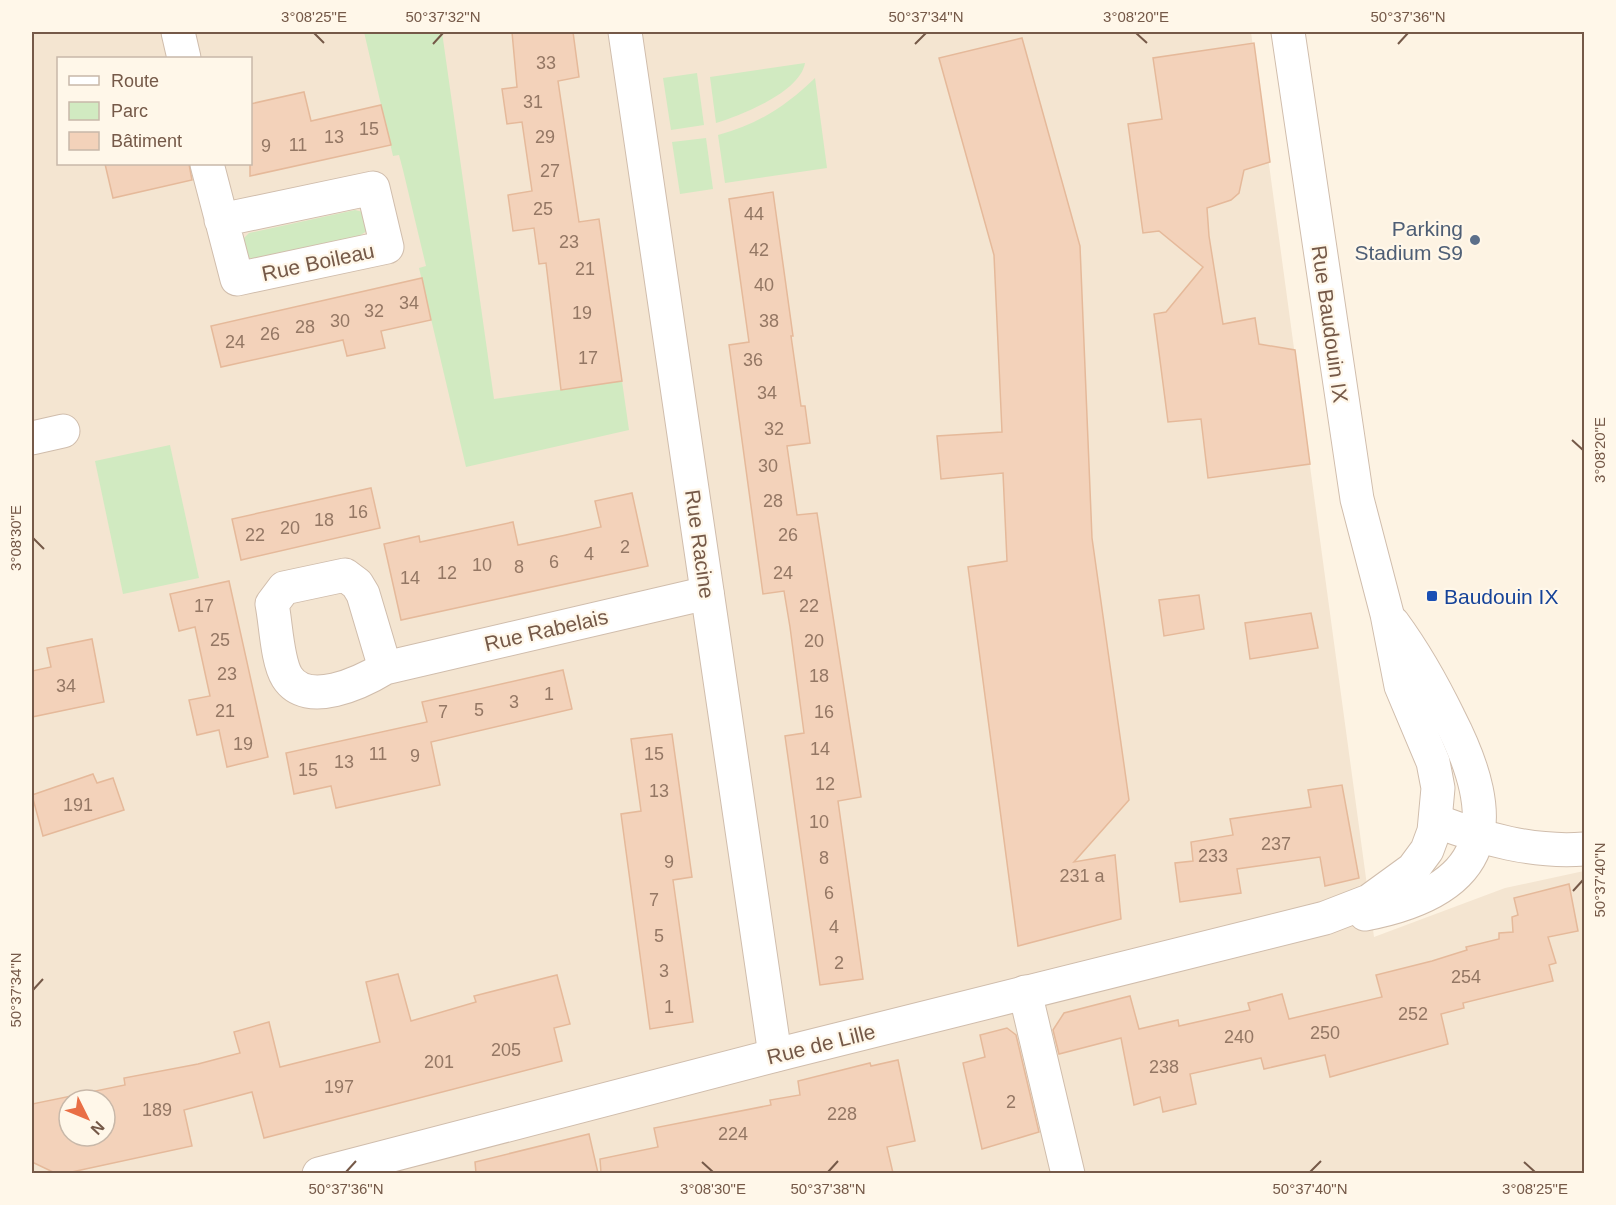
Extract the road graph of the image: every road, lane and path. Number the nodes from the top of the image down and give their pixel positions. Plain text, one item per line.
1 (178, 32) edge
2 (625, 32) edge
3 (1288, 32) edge
4 (184, 57) edge
5 (207, 165) edge
6 (220, 220) junction
7 (707, 592) junction
8 (1387, 614) junction
9 (384, 668) dead end
10 (1436, 821) junction
11 (1478, 837) junction
12 (1584, 849) edge
13 (1325, 918) junction
14 (1025, 992) junction
15 (775, 1055) junction
16 (319, 1173) edge
17 (1068, 1173) edge

1 - 4 street
2 - 7 street, Rue Racine
3 - 8 street, Rue Baudouin IX
5 - 6 street, Rue Boileau
6 - 6 street, Rue Boileau
7 - 9 street, Rue Rabelais
7 - 15 street, Rue Racine
8 - 10 street, Rue Baudouin IX
8 - 11 street, Rue Baudouin IX
10 - 11 street
10 - 13 street, Rue de Lille
11 - 12 street
11 - 13 street, Rue de Lille
13 - 14 street, Rue de Lille
14 - 15 street, Rue de Lille
14 - 17 street
15 - 16 street, Rue de Lille

